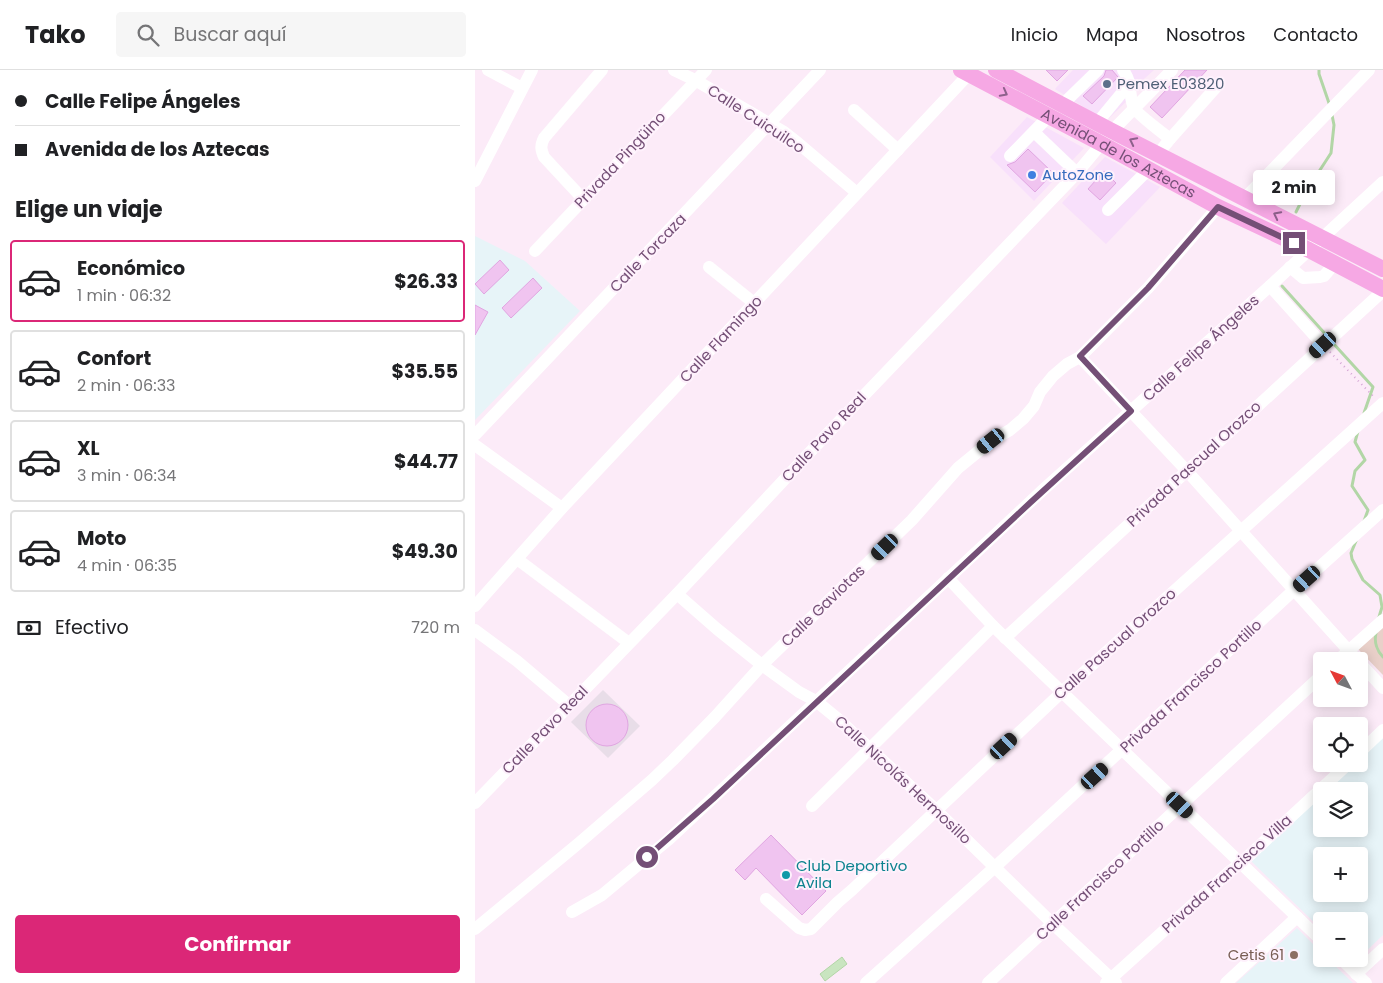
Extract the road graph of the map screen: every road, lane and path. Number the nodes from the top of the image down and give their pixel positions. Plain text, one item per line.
1 (487, 70) edge
2 (532, 70) edge
3 (602, 70) edge
4 (673, 70) edge
5 (706, 70) edge
6 (820, 70) edge
7 (996, 70) edge
8 (1097, 70) edge
9 (1123, 70) edge
10 (1172, 70) edge
11 (1369, 70) edge
12 (965, 72) edge
13 (695, 80) junction
14 (1130, 83) junction
15 (1218, 85) dead end
16 (522, 88) junction
17 (1063, 104) junction
18 (1134, 109) junction
19 (854, 110) dead end
20 (1048, 116) junction
21 (1097, 123) junction
22 (770, 124) junction
23 (1113, 131) junction
24 (1034, 132) junction
25 (1170, 139) junction
26 (1102, 144) junction
27 (898, 150) junction
28 (1158, 154) junction
29 (480, 156) edge
30 (1010, 156) dead end
31 (1149, 169) junction
32 (1077, 173) junction
33 (475, 181) edge
34 (1383, 182) edge
35 (857, 193) junction
36 (1245, 198) junction
37 (583, 199) junction
38 (1218, 207) junction
39 (1108, 210) dead end
40 (1323, 238) junction
41 (1309, 250) junction
42 (535, 251) dead end
43 (1335, 263) junction
44 (709, 267) dead end
45 (1290, 268) junction
46 (1383, 269) edge
47 (1270, 286) junction
48 (1383, 290) edge
49 (754, 303) junction
50 (1323, 345) junction
51 (1080, 356) junction
52 (1383, 404) edge
53 (1131, 411) junction
54 (475, 435) edge
55 (475, 445) edge
56 (1187, 471) junction
57 (562, 508) junction
58 (1383, 510) edge
59 (1241, 531) junction
60 (517, 559) junction
61 (948, 578) junction
62 (1294, 590) junction
63 (677, 594) junction
64 (475, 606) edge
65 (1383, 620) edge
66 (993, 626) junction
67 (475, 630) edge
68 (1005, 638) junction
69 (629, 643) junction
70 (1349, 651) joint
71 (763, 665) junction
72 (1368, 672) edge
73 (1313, 683) edge
74 (1383, 688) edge
75 (1062, 692) junction
76 (816, 701) junction
77 (569, 705) junction
78 (1383, 730) edge
79 (1368, 744) edge
80 (869, 748) junction
81 (1123, 750) junction
82 (1339, 772) edge
83 (475, 803) edge
84 (1180, 805) junction
85 (812, 806) dead end
86 (936, 810) junction
87 (1242, 862) junction
88 (995, 867) junction
89 (766, 899) dead end
90 (572, 912) dead end
91 (1297, 917) junction
92 (1053, 924) junction
93 (475, 928) edge
94 (1313, 932) edge
95 (1383, 949) edge
96 (1349, 967) edge
97 (1361, 978) edge
98 (1111, 981) edge
99 (866, 983) edge
100 (988, 983) edge
101 (1226, 983) edge

1 - 16 street
2 - 16 street
3 - 37 street
4 - 13 street, Calle Cuicuilco
5 - 13 street, Privada Pingüino
6 - 22 street, Calle Torcaza
7 - 17 main road, Avenida de los Aztecas
8 - 17 street
9 - 14 street
10 - 18 street, Calle Pavo Real
11 - 36 street
12 -> 20 main road, Avenida de los Aztecas
12 - 27 street, Calle Flamingo
13 - 22 street, Calle Cuicuilco
13 - 37 street, Privada Pingüino
14 - 18 street
14 - 21 street
15 - 25 street
16 - 29 street
17 - 21 main road, Avenida de los Aztecas
18 - 23 street, Calle Pavo Real
18 - 25 street
19 - 27 street
20 - 24 street
20 - 26 main road, Avenida de los Aztecas
21 - 23 main road, Avenida de los Aztecas
22 - 35 street, Calle Cuicuilco
22 - 54 street, Calle Torcaza
23 - 26 street, Calle Pavo Real
28 -> 23 main road, Avenida de los Aztecas
24 - 30 street
24 - 32 street
25 - 28 street
26 - 31 main road, Avenida de los Aztecas
26 - 32 street, Calle Pavo Real
27 - 35 street, Calle Flamingo
28 - 36 main road, Avenida de los Aztecas
29 - 33 street
31 - 38 main road, Avenida de los Aztecas
31 - 39 street
32 - 63 street, Calle Pavo Real
34 - 40 street, Calle Felipe Ángeles
35 - 49 street, Calle Flamingo
40 -> 36 main road, Avenida de los Aztecas
37 - 42 street, Privada Pingüino
38 - 41 main road, Avenida de los Aztecas
38 - 51 street, Calle Gaviotas
40 - 41 street, Calle Felipe Ángeles
40 - 46 main road, Avenida de los Aztecas
41 - 43 main road, Avenida de los Aztecas
41 - 45 street, Calle Felipe Ángeles
43 - 45 street
43 - 48 main road, Avenida de los Aztecas
44 - 49 street
45 - 47 street, Calle Felipe Ángeles
47 - 50 street
47 - 53 street, Calle Felipe Ángeles
48 - 50 street, Privada Pascual Orozco
49 - 57 street, Calle Flamingo
50 - 52 path
50 - 56 street, Privada Pascual Orozco
51 - 53 street
51 - 71 street, Calle Gaviotas
52 - 59 street, Calle Pascual Orozco
53 - 56 street
53 - 61 street, Calle Felipe Ángeles
55 - 57 street
56 - 59 street
56 - 68 street, Privada Pascual Orozco
57 - 60 street, Calle Flamingo
58 - 62 street, Privada Francisco Portillo
59 - 62 street
59 - 75 street, Calle Pascual Orozco
60 - 64 street, Calle Flamingo
60 - 69 street
61 - 66 street
61 - 76 street, Calle Felipe Ángeles
62 - 70 street
62 - 81 street, Privada Francisco Portillo
63 - 69 street, Calle Pavo Real
63 - 71 street, Calle Nicolás Hermosillo
65 - 70 street
66 - 68 street
66 - 80 street
67 - 77 street
68 - 75 street
69 - 77 street, Calle Pavo Real
71 - 76 street, Calle Nicolás Hermosillo
71 - 93 street, Calle Gaviotas
72 - 74 street
73 - 84 street, Calle Francisco Portillo
75 - 81 street
75 - 86 street, Calle Pascual Orozco
76 - 80 street, Calle Nicolás Hermosillo
76 - 90 street, Calle Felipe Ángeles
77 - 83 street, Calle Pavo Real
78 - 79 street
80 - 85 street
80 - 86 street, Calle Nicolás Hermosillo
81 - 84 street
81 - 88 street, Privada Francisco Portillo
82 - 87 street, Privada Francisco Villa
84 - 87 street
84 - 92 street, Calle Francisco Portillo
86 - 88 street, Calle Nicolás Hermosillo
86 - 89 street, Calle Pascual Orozco
87 - 91 street
87 - 98 street, Privada Francisco Villa
88 - 92 street, Calle Nicolás Hermosillo
88 - 99 street, Privada Francisco Portillo
91 - 94 street
91 - 101 street
92 - 98 street, Calle Nicolás Hermosillo
92 - 100 street, Calle Francisco Portillo
95 - 97 street
96 - 97 street

